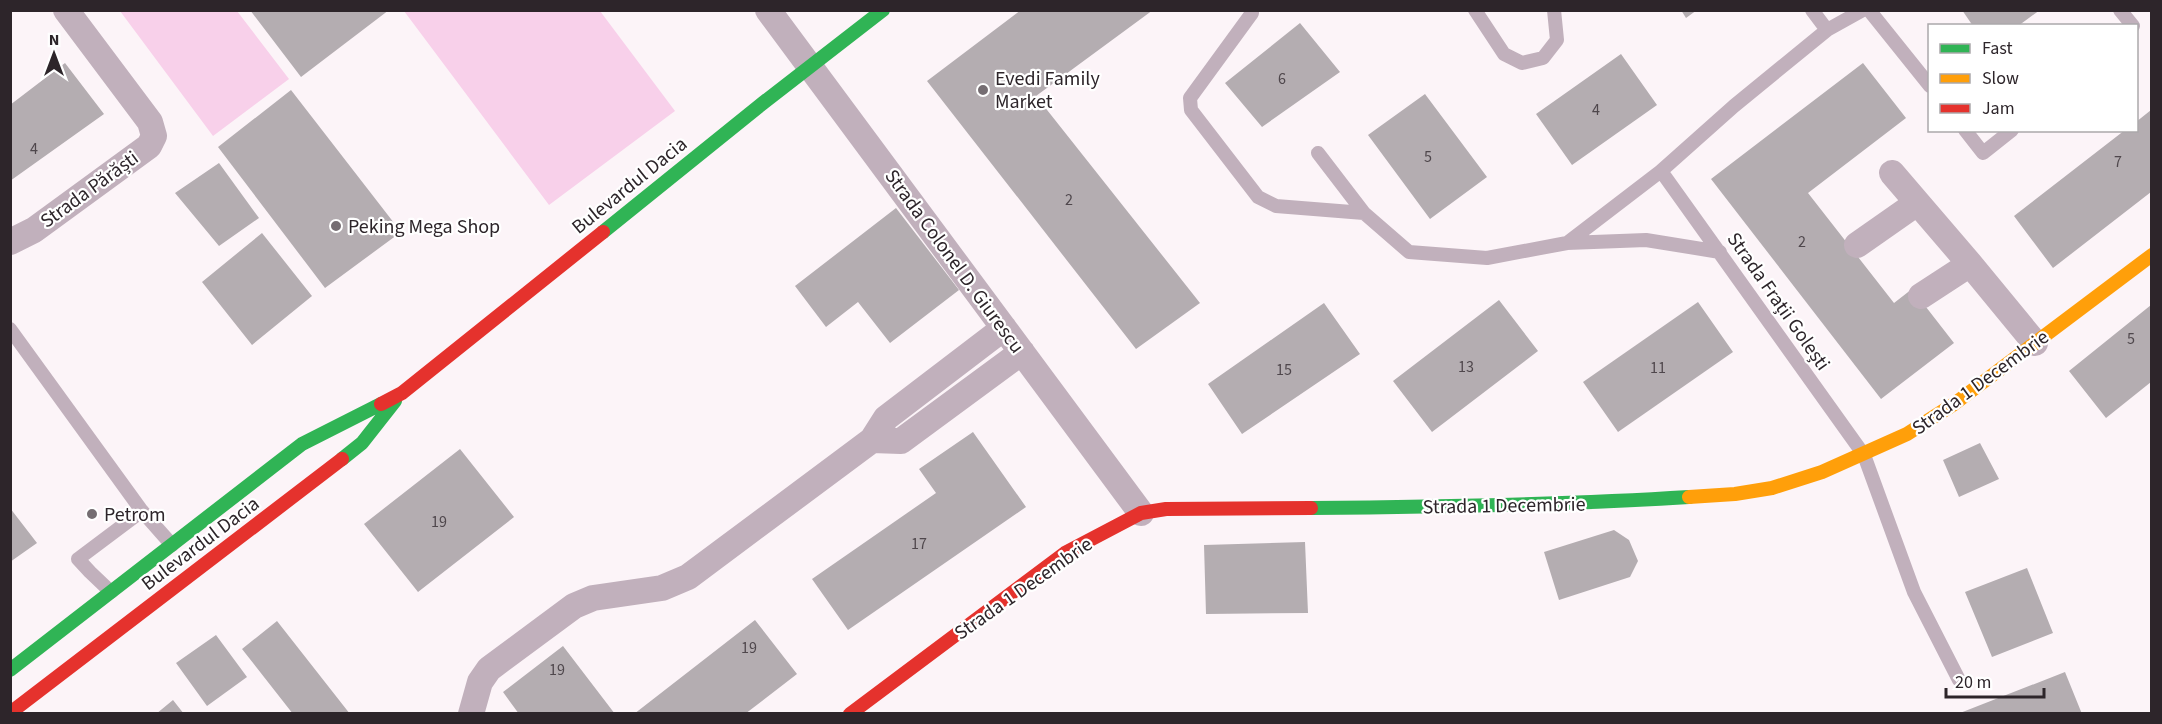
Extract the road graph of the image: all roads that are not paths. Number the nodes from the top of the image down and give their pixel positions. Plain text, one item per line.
1 (66, 10) edge
2 (768, 10) edge
3 (883, 10) edge
4 (1475, 10) edge
5 (1554, 10) edge
6 (1812, 10) edge
7 (1863, 10) edge
8 (1869, 10) edge
9 (2120, 10) edge
10 (1253, 11) edge
11 (2131, 24) edge
12 (1827, 30) junction
13 (810, 66) junction
14 (1928, 85) edge
15 (1967, 132) edge
16 (2009, 132) edge
17 (1318, 153) dead end
18 (1661, 171) junction
19 (1892, 173) dead end
20 (1917, 203) junction
21 (1364, 213) junction
22 (10, 242) edge
23 (1567, 243) junction
24 (1857, 245) dead end
25 (1720, 252) junction
26 (2151, 255) edge
27 (1971, 264) junction
28 (1921, 296) dead end
29 (1004, 328) junction
30 (10, 329) edge
31 (2035, 343) junction
32 (1022, 352) junction
33 (402, 393) junction
34 (872, 440) junction
35 (1864, 455) junction
36 (142, 511) junction
37 (1141, 513) junction
38 (172, 545) junction
39 (111, 592) junction
40 (10, 669) edge
41 (1959, 680) dead end
42 (10, 713) edge
43 (471, 714) edge
44 (850, 714) edge

1 - 22 street, Strada Părăști
2 - 13 street, Strada Colonel D. Giurescu
3 - 13 main road, Bulevardul Dacia
4 - 5 lane
6 - 12 lane
7 - 12 lane
8 - 14 lane
9 - 11 lane
10 - 21 lane
12 - 18 lane
13 - 29 street, Strada Colonel D. Giurescu
13 - 33 main road, Bulevardul Dacia
15 - 16 lane
17 - 21 lane
18 - 23 lane
18 - 25 lane, Strada Frații Golești
19 - 20 street
20 - 24 street
20 - 27 street
21 - 23 lane
23 - 25 lane
25 - 35 lane, Strada Frații Golești
26 - 31 main road, Strada 1 Decembrie
27 - 28 street
27 - 31 street
29 - 32 street, Strada Colonel D. Giurescu
29 - 34 street
30 - 36 lane
31 - 35 main road, Strada 1 Decembrie
32 - 34 street
32 - 37 street, Strada Colonel D. Giurescu
33 - 38 main road, Bulevardul Dacia
33 - 42 main road, Bulevardul Dacia
34 - 43 street
35 - 37 main road, Strada 1 Decembrie
35 - 41 lane, Strada Frații Golești
36 - 38 lane
36 - 39 lane
37 - 44 main road, Strada 1 Decembrie
38 - 39 main road, Bulevardul Dacia
39 - 40 main road, Bulevardul Dacia

